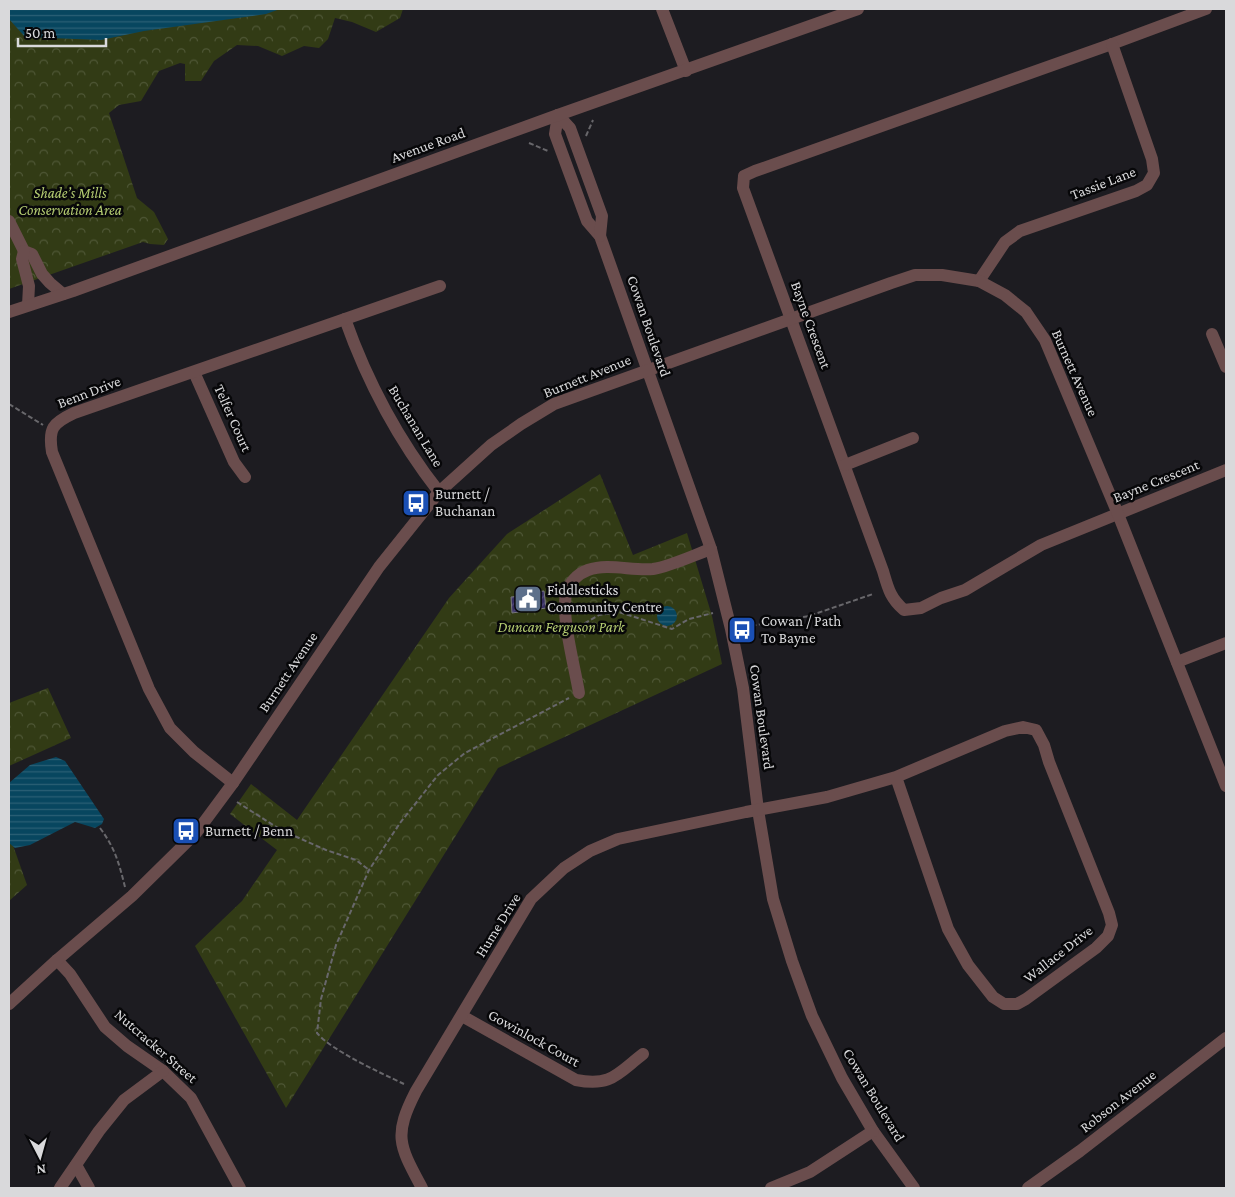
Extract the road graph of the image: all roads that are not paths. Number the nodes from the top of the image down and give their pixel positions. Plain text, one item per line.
1 (662, 9) edge
2 (858, 9) edge
3 (1206, 9) edge
4 (1112, 44) junction
5 (686, 71) junction
6 (558, 115) junction
7 (9, 222) edge
8 (24, 251) junction
9 (979, 281) junction
10 (440, 286) dead end
11 (63, 294) junction
12 (28, 305) junction
13 (9, 312) edge
14 (792, 319) junction
15 (345, 320) junction
16 (1212, 334) dead end
17 (1226, 367) edge
18 (648, 370) junction
19 (194, 372) junction
20 (913, 438) dead end
21 (845, 465) junction
22 (1226, 470) edge
23 (245, 477) dead end
24 (439, 492) junction
25 (1118, 514) junction
26 (711, 549) junction
27 (1226, 643) edge
28 (1177, 662) junction
29 (579, 693) road end
30 (896, 777) junction
31 (233, 783) junction
32 (1226, 786) edge
33 (758, 810) junction
34 (57, 960) junction
35 (9, 1004) edge
36 (462, 1016) junction
37 (1226, 1038) edge
38 (643, 1054) dead end
39 (163, 1071) junction
40 (873, 1131) junction
41 (76, 1165) junction
42 (60, 1188) edge
43 (89, 1188) edge
44 (240, 1188) edge
45 (422, 1188) edge
46 (771, 1188) edge
47 (914, 1188) edge
48 (1028, 1188) edge

1 - 5 street
2 - 5 street, Avenue Road
3 - 4 street, Bayne Crescent
4 - 9 street, Tassie Lane
4 - 14 street, Bayne Crescent
5 - 6 street, Avenue Road
6 - 11 street, Avenue Road
6 - 18 street, Cowan Boulevard
7 - 8 street
8 - 11 street
8 - 12 street
9 - 14 street, Burnett Avenue
9 - 25 street, Burnett Avenue
10 - 15 street, Benn Drive
11 - 12 street, Avenue Road
12 - 13 street, Avenue Road
14 - 18 street, Burnett Avenue
14 - 21 street, Bayne Crescent
15 - 19 street, Benn Drive
15 - 24 street, Buchanan Lane
16 - 17 street
18 - 24 street, Burnett Avenue
18 - 26 street, Cowan Boulevard
19 - 23 street, Telfer Court
19 - 31 street, Benn Drive
20 - 21 street
21 - 25 street, Bayne Crescent
22 - 25 street, Bayne Crescent
24 - 31 street, Burnett Avenue
25 - 28 street, Burnett Avenue
26 - 29 street
26 - 33 street, Cowan Boulevard
27 - 28 street
28 - 32 street, Burnett Avenue
30 - 30 street, Wallace Drive
30 - 33 street, Wallace Drive
31 - 34 street, Burnett Avenue
33 - 36 street, Hume Drive
33 - 40 street, Cowan Boulevard
34 - 35 street, Burnett Avenue
34 - 39 street, Nutcracker Street
36 - 38 street, Gowinlock Court
36 - 45 street, Hume Drive
37 - 48 street, Robson Avenue
39 - 41 street
39 - 44 street, Nutcracker Street
40 - 46 street
40 - 47 street, Cowan Boulevard
41 - 42 street
41 - 43 street

